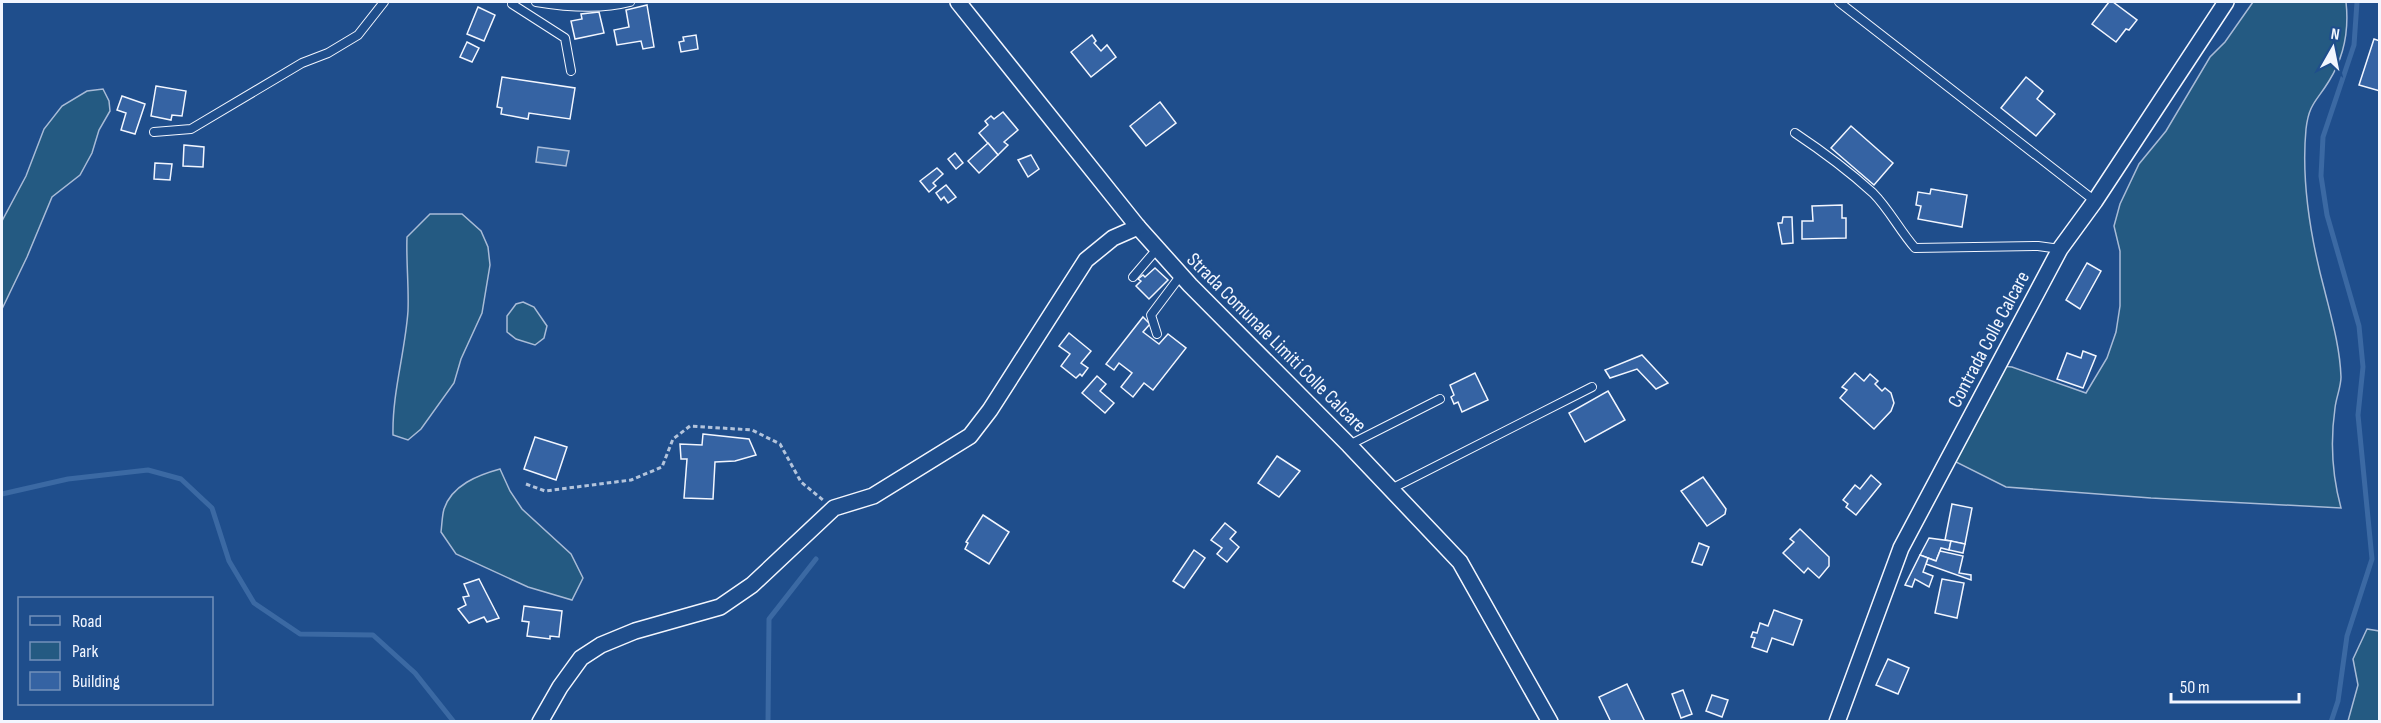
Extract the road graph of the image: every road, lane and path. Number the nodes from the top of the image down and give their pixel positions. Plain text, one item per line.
1 (384, 2) edge
2 (514, 2) edge
3 (536, 2) edge
4 (630, 2) edge
5 (958, 2) edge
6 (1839, 2) edge
7 (2226, 2) edge
8 (572, 71) dead end
9 (154, 132) dead end
10 (1795, 134) dead end
11 (2095, 201) junction
12 (1137, 227) junction
13 (1157, 249) junction
14 (2060, 249) junction
15 (1181, 275) junction
16 (1133, 277) dead end
17 (1157, 334) dead end
18 (1592, 387) dead end
19 (1440, 399) dead end
20 (1349, 445) junction
21 (526, 484) dead end
22 (1391, 489) junction
23 (834, 508) junction
24 (540, 722) edge
25 (1550, 722) edge
26 (1837, 722) edge

1 - 9 lane
2 - 8 lane
3 - 4 lane
5 - 12 street, Strada Comunale Limiti Colle Calcare
6 - 11 lane
7 - 11 street, Contrada Colle Calcare
10 - 14 lane
11 - 14 street, Contrada Colle Calcare
12 - 13 street, Strada Comunale Limiti Colle Calcare
12 - 23 street
13 - 15 street, Strada Comunale Limiti Colle Calcare
13 - 16 lane
14 - 26 street, Contrada Colle Calcare
15 - 17 lane
15 - 20 street, Strada Comunale Limiti Colle Calcare
18 - 22 lane
19 - 20 lane
20 - 22 street, Strada Comunale Limiti Colle Calcare
21 - 23 path
22 - 25 street, Strada Comunale Limiti Colle Calcare
23 - 24 street

